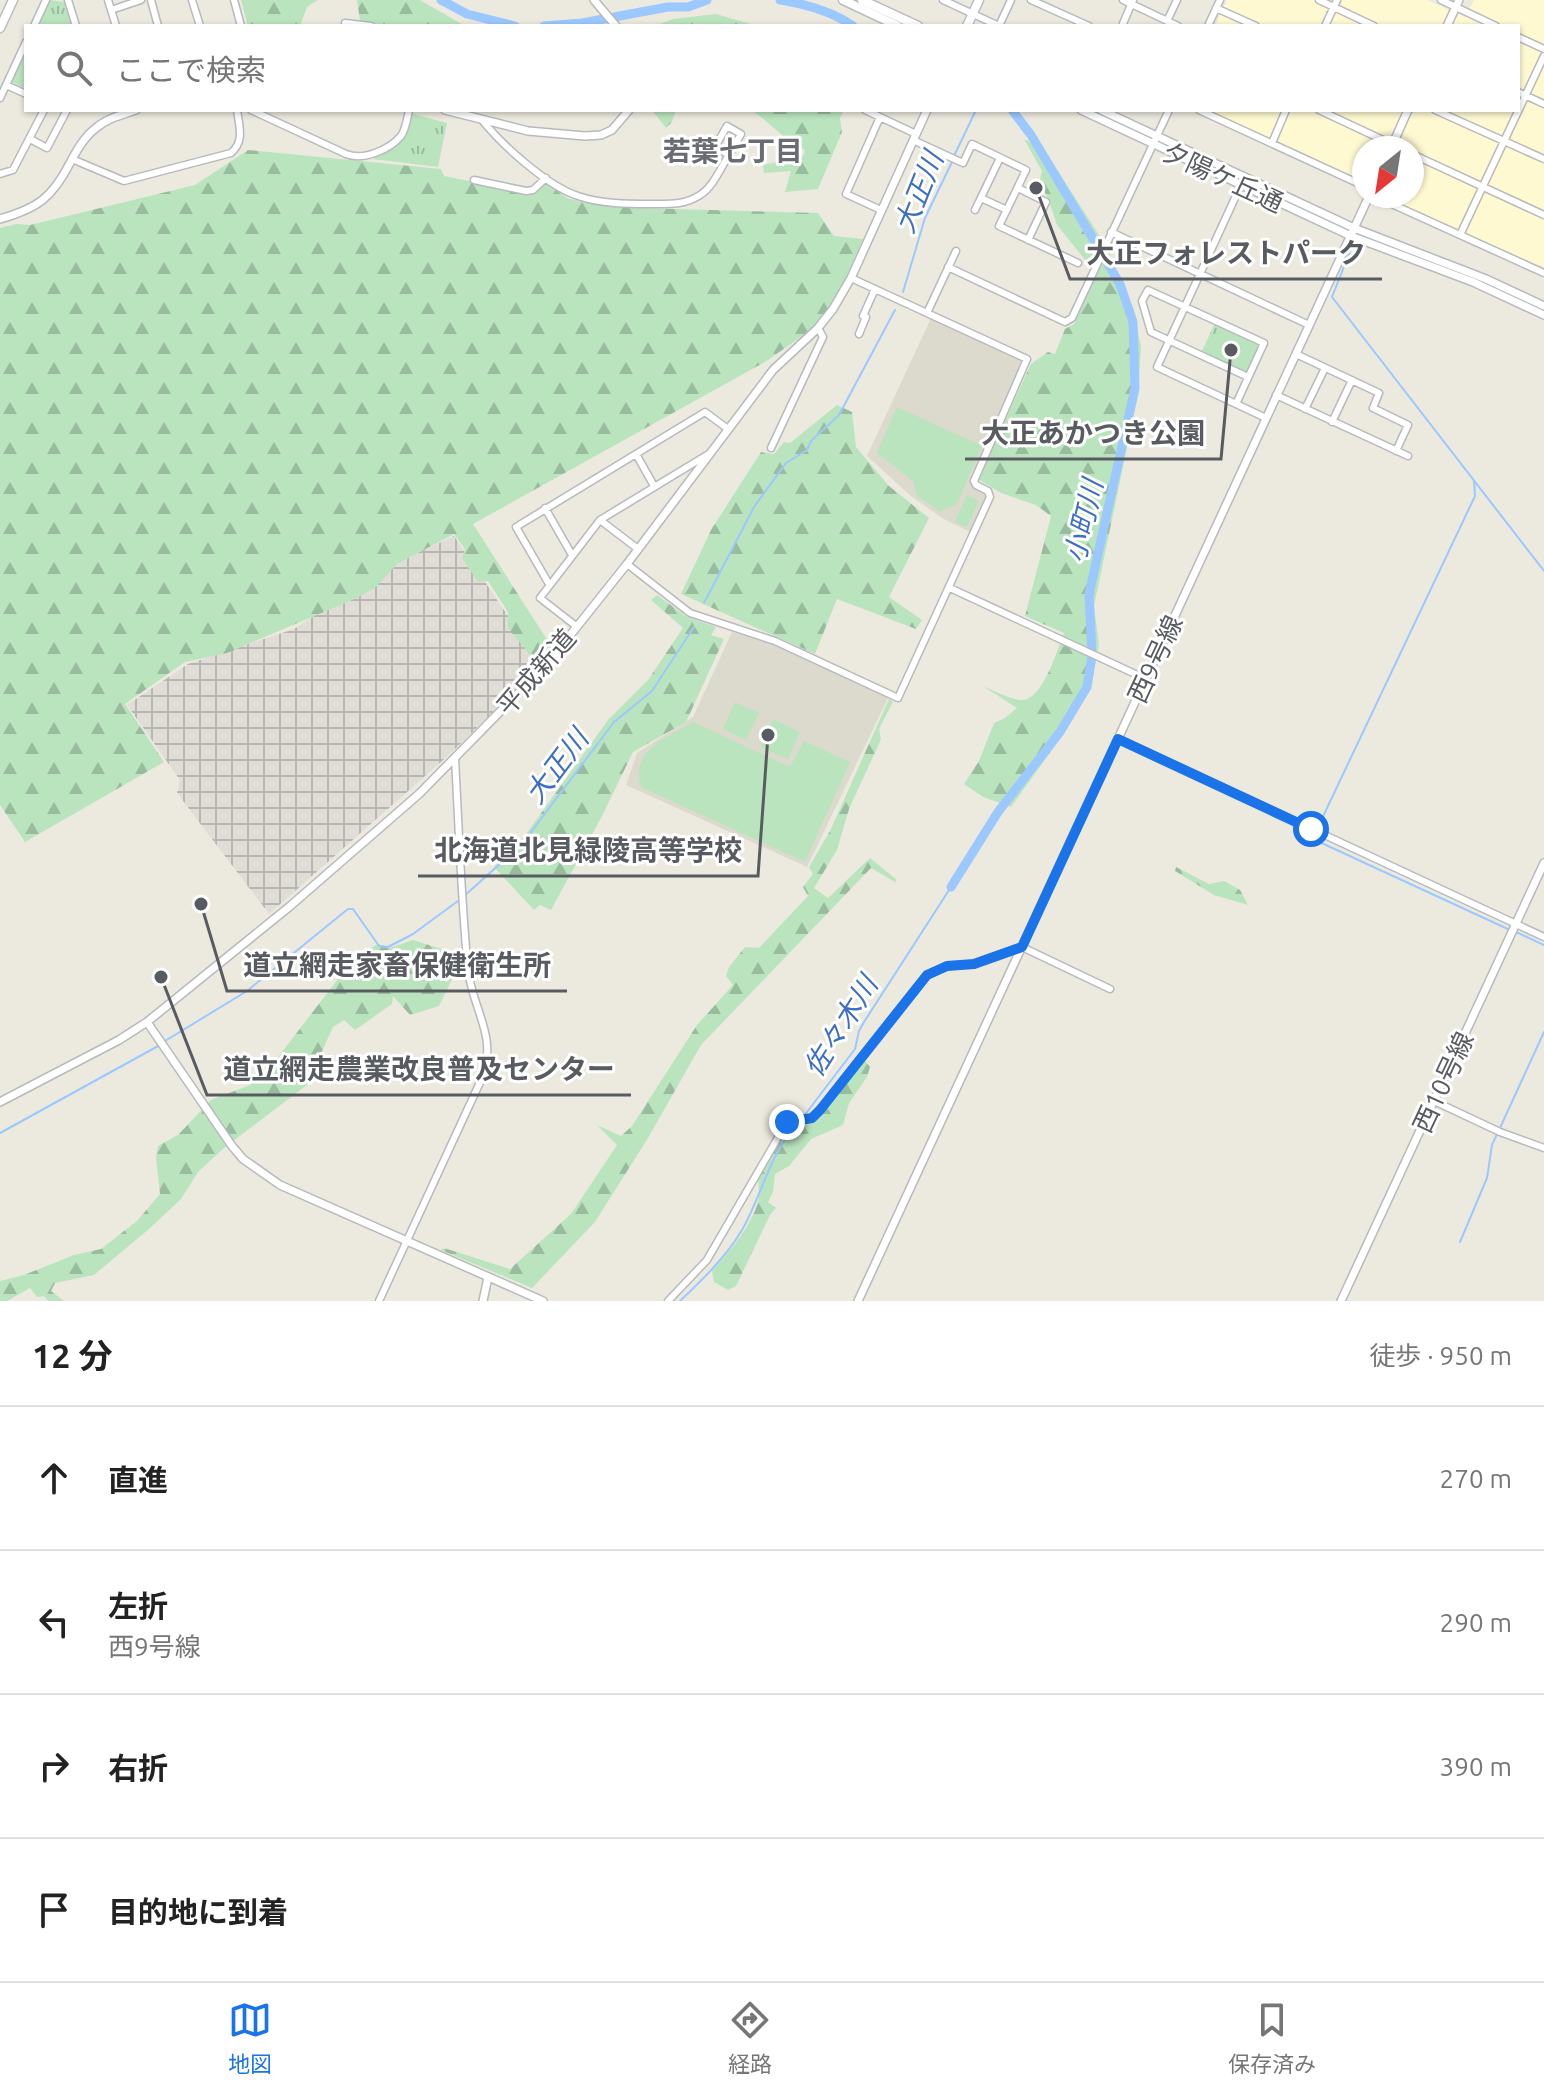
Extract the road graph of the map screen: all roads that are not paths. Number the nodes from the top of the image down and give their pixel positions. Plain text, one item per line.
1 (13, 0) edge
2 (46, 0) edge
3 (68, 0) edge
4 (108, 0) edge
5 (141, 0) edge
6 (151, 0) edge
7 (192, 0) edge
8 (234, 0) edge
9 (843, 0) edge
10 (862, 0) edge
11 (945, 0) edge
12 (979, 0) edge
13 (1011, 0) edge
14 (1031, 0) edge
15 (1123, 0) edge
16 (1177, 0) edge
17 (1319, 0) edge
18 (1441, 0) edge
19 (595, 1) edge
20 (1132, 2) edge
21 (1335, 3) edge
22 (1218, 4) edge
23 (1457, 4) edge
24 (111, 10) junction
25 (972, 14) junction
26 (1167, 21) junction
27 (35, 24) edge
28 (75, 24) edge
29 (115, 24) edge
30 (157, 24) edge
31 (199, 24) edge
32 (240, 24) edge
33 (614, 24) edge
34 (894, 24) edge
35 (914, 24) edge
36 (968, 24) edge
37 (994, 24) edge
38 (1000, 24) edge
39 (1085, 24) edge
40 (1123, 24) edge
41 (1174, 24) edge
42 (1209, 24) edge
43 (1253, 24) edge
44 (1326, 24) edge
45 (1371, 24) edge
46 (1448, 24) edge
47 (1492, 24) edge
48 (0, 26) edge
49 (1520, 38) edge
50 (24, 46) edge
51 (1544, 49) edge
52 (1544, 56) edge
53 (6, 85) junction
54 (24, 93) edge
55 (1522, 94) edge
56 (0, 98) edge
57 (1544, 104) edge
58 (43, 112) edge
59 (66, 112) edge
60 (130, 112) edge
61 (237, 112) edge
62 (255, 112) edge
63 (409, 112) edge
64 (452, 112) edge
65 (628, 112) edge
66 (869, 112) edge
67 (926, 112) edge
68 (1087, 112) edge
69 (1105, 112) edge
70 (1168, 112) edge
71 (1203, 112) edge
72 (1285, 112) edge
73 (1323, 112) edge
74 (1407, 112) edge
75 (1439, 112) edge
76 (1515, 112) edge
77 (880, 117) junction
78 (482, 120) junction
79 (1372, 136) edge
80 (1398, 136) edge
81 (914, 137) junction
82 (30, 139) junction
83 (1154, 140) junction
84 (1504, 141) junction
85 (1272, 143) junction
86 (729, 155) junction
87 (1000, 158) junction
88 (72, 159) junction
89 (1544, 159) edge
90 (1424, 160) edge
91 (0, 174) edge
92 (546, 178) junction
93 (474, 180) dead end
94 (1352, 180) edge
95 (1241, 185) junction
96 (1482, 187) junction
97 (1018, 188) junction
98 (981, 198) junction
99 (1365, 208) edge
100 (1398, 208) edge
101 (881, 210) junction
102 (975, 210) dead end
103 (1007, 210) junction
104 (1544, 215) edge
105 (0, 219) edge
106 (1111, 232) junction
107 (1352, 232) junction
108 (1460, 235) junction
109 (1028, 240) junction
110 (956, 251) dead end
111 (1078, 263) dead end
112 (948, 267) junction
113 (1544, 273) edge
114 (1200, 274) junction
115 (851, 278) junction
116 (875, 289) junction
117 (1185, 306) junction
118 (1544, 306) edge
119 (927, 313) junction
120 (1544, 315) edge
121 (1309, 325) junction
122 (818, 328) junction
123 (859, 334) dead end
124 (1169, 341) junction
125 (1296, 354) junction
126 (1325, 368) junction
127 (1248, 377) junction
128 (1352, 380) junction
129 (1276, 395) junction
130 (1236, 404) junction
131 (1305, 409) junction
132 (1266, 418) junction
133 (1332, 422) junction
134 (728, 429) junction
135 (771, 448) dead end
136 (1396, 451) junction
137 (636, 454) junction
138 (709, 454) junction
139 (1408, 456) dead end
140 (654, 486) junction
141 (545, 508) junction
142 (600, 520) junction
143 (638, 549) junction
144 (572, 555) junction
145 (627, 564) junction
146 (549, 584) junction
147 (950, 588) junction
148 (576, 626) junction
149 (1146, 679) junction
150 (1118, 739) junction
151 (455, 759) junction
152 (1544, 863) edge
153 (1513, 929) junction
154 (1544, 937) edge
155 (1022, 947) junction
156 (1110, 989) dead end
157 (147, 1022) junction
158 (1434, 1101) junction
159 (0, 1102) edge
160 (1544, 1148) edge
161 (407, 1240) junction
162 (488, 1277) junction
163 (379, 1301) edge
164 (483, 1301) edge
165 (543, 1301) edge
166 (668, 1301) edge
167 (858, 1301) edge
168 (1341, 1301) edge

1 - 48 main road
2 - 27 street
3 - 28 street
4 - 24 street
5 - 24 street
6 - 30 street
7 - 31 street
8 - 32 street
9 - 34 main road
10 - 35 main road
11 - 25 street
12 - 25 main road
13 - 38 street
14 - 39 street
15 - 20 street
16 - 26 street
17 - 21 street
18 - 23 street
19 - 33 street
20 - 26 street
20 - 40 street
21 - 44 street
21 - 45 street
22 - 42 street
22 - 43 street
23 - 46 street
23 - 47 street
24 - 29 street
25 - 36 main road
25 - 37 street
26 - 41 street
49 - 51 street
50 - 53 street
52 - 55 street
53 - 54 street
53 - 56 street
55 - 57 street
58 - 82 street
59 - 82 street
60 - 88 street
61 - 88 street
62 - 63 street
64 - 78 street
65 - 78 street
66 - 77 street
67 - 81 street, 平成新道
68 - 83 street, 夕陽ケ丘通
69 - 83 street, 夕陽ケ丘通
70 - 83 street
71 - 85 street
72 - 85 street
73 - 79 street
74 - 80 street
75 - 84 street
76 - 84 street
77 - 81 street
77 - 101 street
78 - 92 street
81 - 87 street
81 - 101 street, 平成新道
82 - 91 street
83 - 95 street, 夕陽ケ丘通
83 - 106 street
83 - 107 street, 夕陽ケ丘通
84 - 89 street
84 - 96 street
85 - 94 street
86 - 86 street
86 - 92 street
87 - 97 street
87 - 98 street
88 - 105 street
90 - 96 street
92 - 93 street
95 - 107 street, 夕陽ケ丘通
95 - 114 street
96 - 104 street
96 - 108 street
97 - 103 street
97 - 109 street
98 - 102 street
98 - 103 street
99 - 107 street, 西9号線
100 - 108 street
101 - 115 street, 平成新道
103 - 109 street
106 - 112 street
106 - 114 street
107 - 118 street, 夕陽ケ丘通
107 - 120 street, 夕陽ケ丘通
107 - 121 street, 西9号線
108 - 113 street
109 - 111 street
110 - 112 street
112 - 119 street
114 - 117 street
114 - 121 street
115 - 116 street
115 - 122 street, 平成新道
116 - 119 street
116 - 123 street
117 - 124 street
117 - 124 street
117 - 127 street
119 - 147 street
121 - 125 street, 西9号線
122 - 134 street, 平成新道
122 - 135 street
124 - 127 street
124 - 130 street
125 - 126 street
125 - 129 street, 西9号線
126 - 128 street
126 - 131 street
127 - 130 street
128 - 133 street
128 - 136 street
129 - 131 street
129 - 132 street, 西9号線
130 - 132 street
131 - 133 street
132 - 149 street, 西9号線
133 - 136 street
134 - 137 street
134 - 138 street, 平成新道
136 - 139 street
137 - 140 street
137 - 141 street
138 - 140 street
138 - 143 street, 平成新道
140 - 142 street
141 - 144 street
141 - 146 street
142 - 143 street
142 - 144 street
143 - 145 street, 平成新道
144 - 146 street
145 - 147 street
145 - 148 street, 平成新道
146 - 148 street
147 - 149 street
148 - 151 street, 平成新道
149 - 150 street, 西9号線
150 - 153 street
150 - 155 street, 西9号線
151 - 157 street, 平成新道
151 - 161 street
152 - 153 street, 西10号線
153 - 154 street
153 - 158 street, 西10号線
155 - 156 street
155 - 166 street
155 - 167 street, 西9号線
157 - 159 street, 平成新道
157 - 161 street
158 - 160 street
158 - 168 street, 西10号線
161 - 162 street
161 - 163 street
162 - 164 street
162 - 165 street

